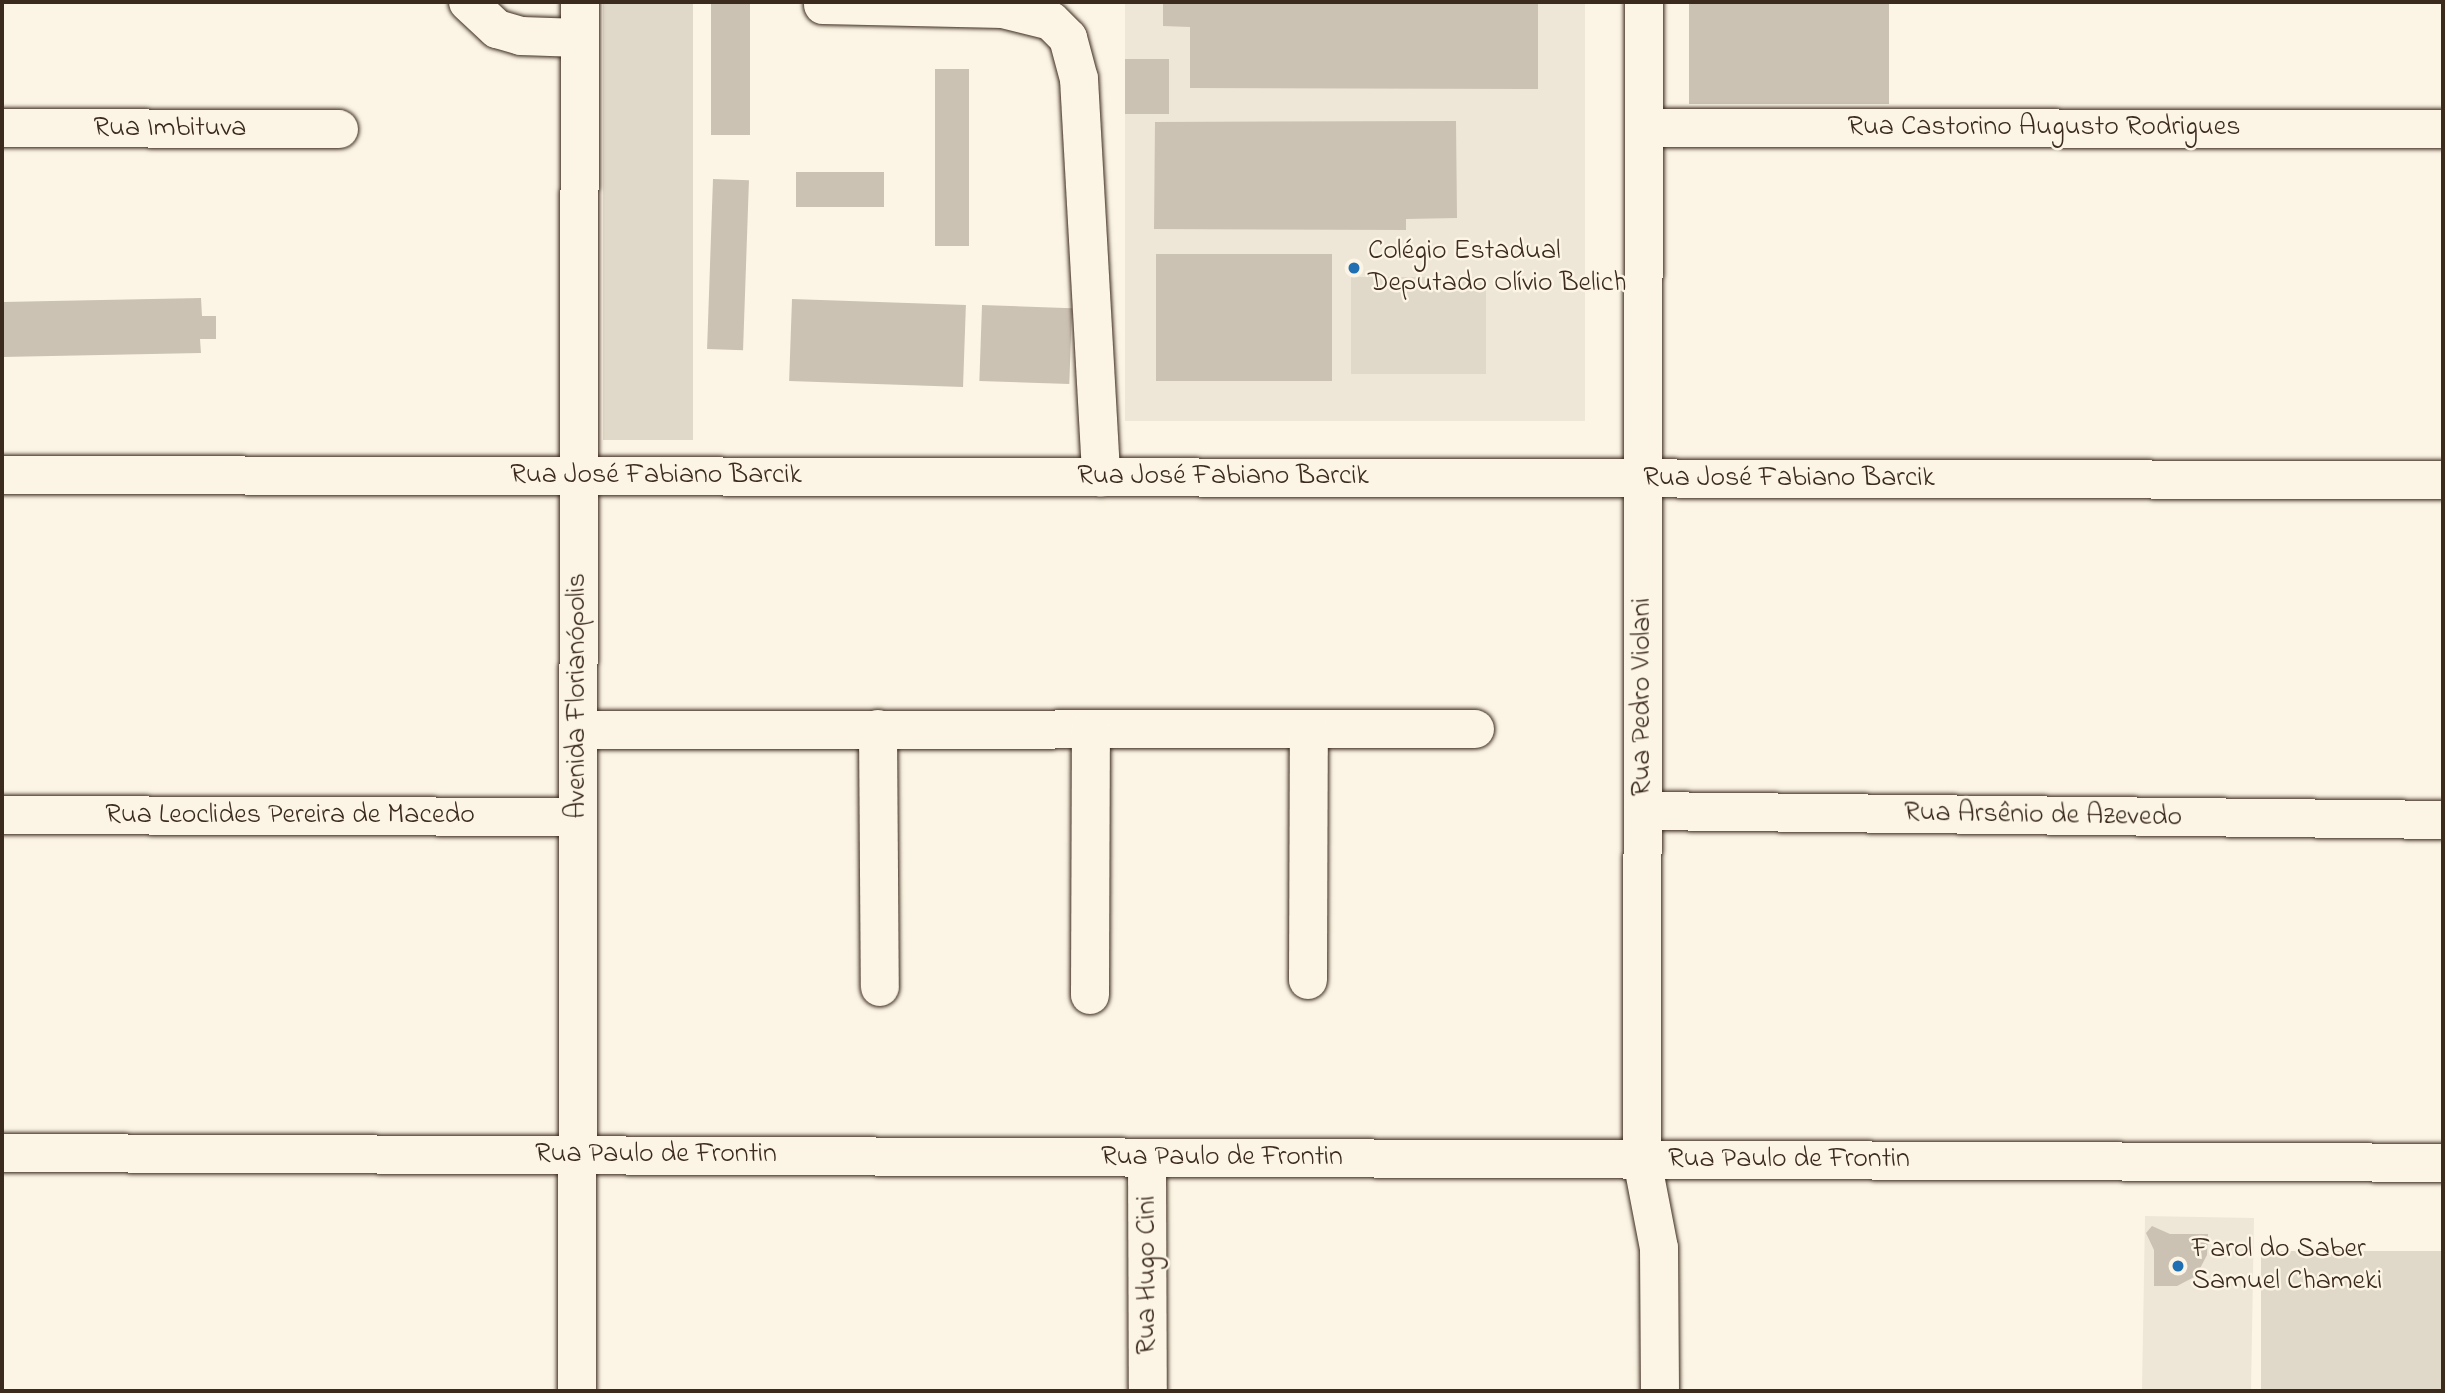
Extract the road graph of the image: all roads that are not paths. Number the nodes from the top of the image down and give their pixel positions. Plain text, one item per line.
1 (468, 2) edge
2 (1644, 2) edge
3 (822, 5) dead end
4 (580, 20) edge
5 (2, 128) edge
6 (1644, 128) junction
7 (339, 129) dead end
8 (2443, 129) edge
9 (2, 475) edge
10 (579, 476) junction
11 (1101, 477) junction
12 (1643, 478) junction
13 (2443, 480) edge
14 (878, 729) junction
15 (1091, 729) junction
16 (1309, 729) junction
17 (1475, 729) dead end
18 (579, 730) junction
19 (1643, 811) junction
20 (2, 815) edge
21 (578, 817) junction
22 (2443, 820) edge
23 (1308, 981) dead end
24 (880, 987) dead end
25 (1090, 995) dead end
26 (2, 1153) edge
27 (578, 1155) junction
28 (1147, 1158) junction
29 (1642, 1160) junction
30 (2443, 1163) edge
31 (577, 1391) edge
32 (1148, 1391) edge
33 (1660, 1391) edge

1 - 4 street
2 - 6 street, Rua Pedro Violani
3 - 11 street
4 - 10 street, Avenida Florianópolis
5 - 7 street, Rua Imbituva
6 - 8 street, Rua Castorino Augusto Rodrigues
6 - 12 street, Rua Pedro Violani
9 - 10 street, Rua José Fabiano Barcik
10 - 11 street, Rua José Fabiano Barcik
10 - 18 street, Avenida Florianópolis
11 - 12 street, Rua José Fabiano Barcik
12 - 13 street, Rua José Fabiano Barcik
12 - 19 street, Rua Pedro Violani
14 - 15 street
14 - 18 street
14 - 24 street
15 - 16 street
15 - 25 street
16 - 17 street
16 - 23 street
18 - 21 street, Avenida Florianópolis
19 - 22 street, Rua Arsênio de Azevedo
19 - 29 street, Rua Pedro Violani
20 - 21 street, Rua Leoclides Pereira de Macedo
21 - 27 street, Avenida Florianópolis
26 - 27 street, Rua Paulo de Frontin
27 - 28 street, Rua Paulo de Frontin
27 - 31 street, Avenida Florianópolis
28 - 29 street, Rua Paulo de Frontin
28 - 32 street, Rua Hugo Cini
29 - 30 street, Rua Paulo de Frontin
29 - 33 street, Rua Pedro Violani

